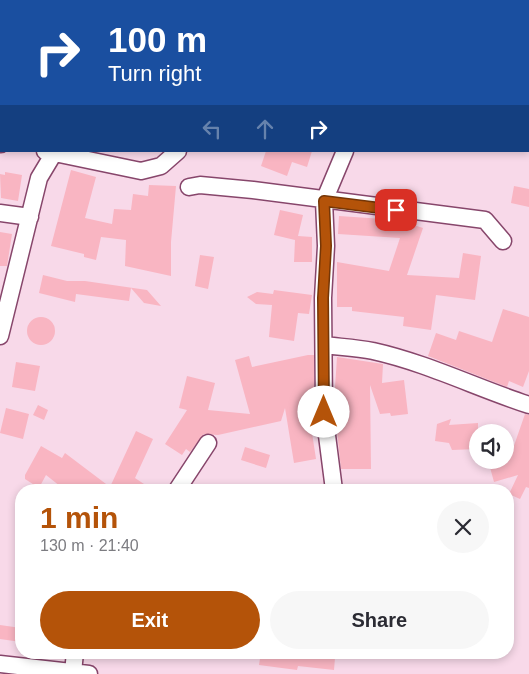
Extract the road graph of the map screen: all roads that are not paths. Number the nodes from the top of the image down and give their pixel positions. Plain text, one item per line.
1 (49, 152) edge
2 (177, 152) edge
3 (345, 152) edge
4 (189, 187) dead end
5 (324, 201) junction
6 (0, 213) edge
7 (30, 217) junction
8 (503, 241) dead end
9 (0, 336) edge
10 (324, 345) junction
11 (529, 405) edge
12 (208, 443) dead end
13 (181, 484) edge
14 (333, 484) edge
15 (77, 659) edge
16 (0, 664) edge
17 (82, 674) edge

1 - 2 street
1 - 7 street
3 - 5 street
4 - 5 street
5 - 8 street
5 - 10 street
6 - 7 street
7 - 9 street
10 - 11 street
10 - 14 street
12 - 13 street
15 - 17 street
16 - 17 street

